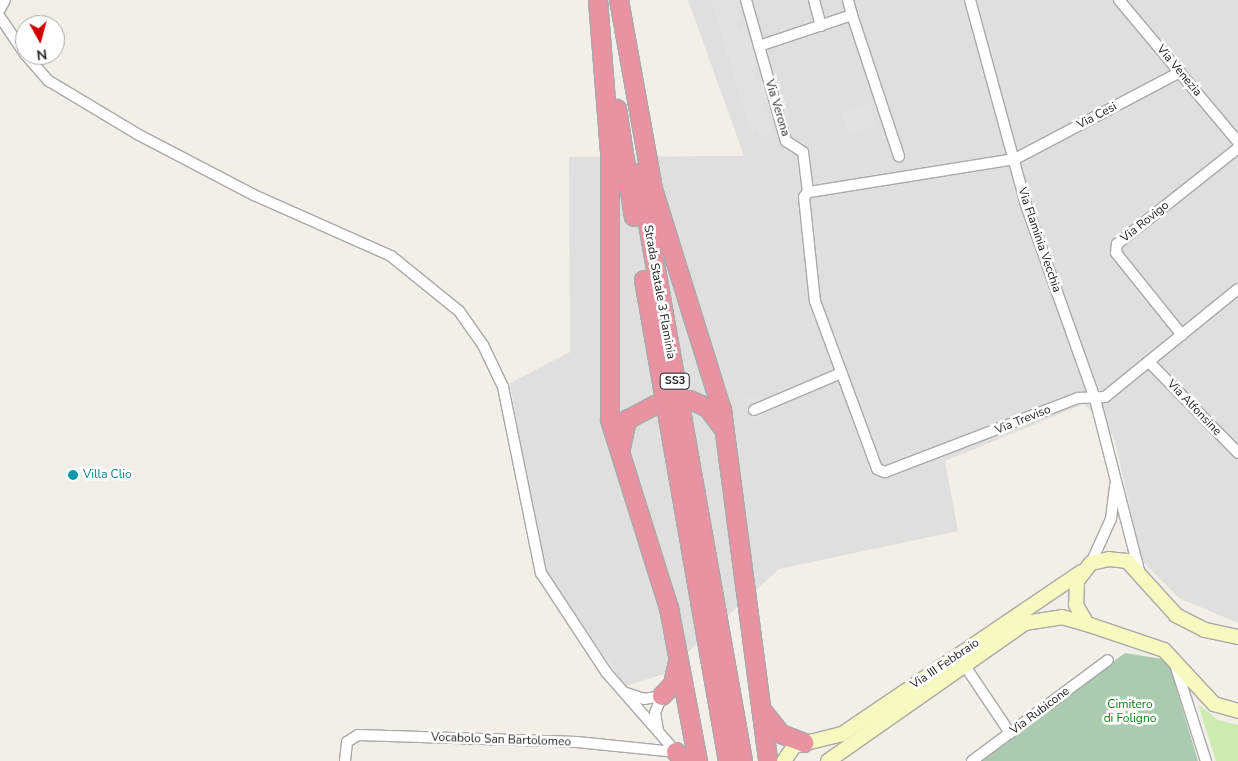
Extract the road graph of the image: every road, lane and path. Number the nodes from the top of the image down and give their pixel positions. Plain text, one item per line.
1 (5, 0) edge
2 (599, 0) edge
3 (614, 0) edge
4 (619, 0) edge
5 (746, 0) edge
6 (814, 0) edge
7 (848, 0) edge
8 (970, 0) edge
9 (1119, 0) edge
10 (0, 9) edge
11 (852, 15) junction
12 (0, 17) edge
13 (821, 26) junction
14 (15, 40) edge
15 (759, 46) junction
16 (34, 65) edge
17 (1180, 72) junction
18 (1238, 142) edge
19 (1238, 148) edge
20 (899, 156) dead end
21 (1014, 159) junction
22 (808, 192) junction
23 (1238, 289) edge
24 (1182, 335) junction
25 (1150, 363) junction
26 (841, 373) junction
27 (1095, 399) junction
28 (690, 400) dead end
29 (654, 405) dead end
30 (754, 410) dead end
31 (724, 429) junction
32 (1238, 454) edge
33 (622, 460) junction
34 (1116, 478) junction
35 (1086, 568) junction
36 (1139, 570) junction
37 (1087, 624) junction
38 (1238, 636) edge
39 (677, 642) junction
40 (1173, 656) junction
41 (1108, 660) dead end
42 (965, 666) junction
43 (622, 692) junction
44 (662, 696) junction
45 (760, 705) junction
46 (1238, 711) edge
47 (659, 732) junction
48 (1010, 733) junction
49 (804, 743) junction
50 (680, 757) edge
51 (345, 761) edge
52 (698, 761) edge
53 (728, 761) edge
54 (743, 761) edge
55 (768, 761) edge
56 (784, 761) edge
57 (828, 761) edge
58 (972, 761) edge
59 (1206, 761) edge

1 - 10 street
2 - 33 highway
2 - 53 highway, Strada Statale 3 Flaminia / SS3
3 - 54 highway, Strada Statale 3 Flaminia / SS3
4 - 31 highway
5 - 15 street, Via Verona
6 - 13 street
7 - 11 street
8 - 21 street, Via Flaminia Vecchia
9 - 17 street, Via Venezia
11 - 13 street
11 - 20 street
12 - 14 street
13 - 15 street
15 - 22 street, Via Verona
16 - 43 street
17 - 18 street, Via Venezia
17 - 21 street, Via Cesi
19 - 24 street, Via Rovigo
21 - 22 street
21 - 27 street, Via Flaminia Vecchia
22 - 26 street, Via Treviso
23 - 24 street, Via Treviso
24 - 25 street, Via Treviso
25 - 27 street, Via Treviso
25 - 32 street, Via Alfonsine
26 - 27 street, Via Treviso
26 - 30 street
27 - 34 street, Via Flaminia Vecchia
28 - 31 highway
29 - 33 highway
31 - 45 highway
33 - 39 highway
34 - 35 street, Via Flaminia Vecchia
34 - 36 street, Via Flaminia Vecchia
35 - 36 main road, Via Flaminia Vecchia
35 - 37 main road, Via Flaminia Vecchia
35 - 49 main road, Via III Febbraio
36 - 38 main road, Via Flaminia Vecchia
37 - 40 main road
37 - 42 main road
39 - 44 highway
39 - 52 highway
40 - 46 main road
40 - 59 street
41 - 48 street, Via Rubicone
42 - 48 street
42 - 57 main road
43 - 44 street
43 - 47 street
44 - 47 street
45 - 49 highway
45 - 55 highway
47 - 50 street
48 - 58 street, Via Rubicone
49 - 56 main road
50 - 51 street, Vocabolo San Bartolomeo

